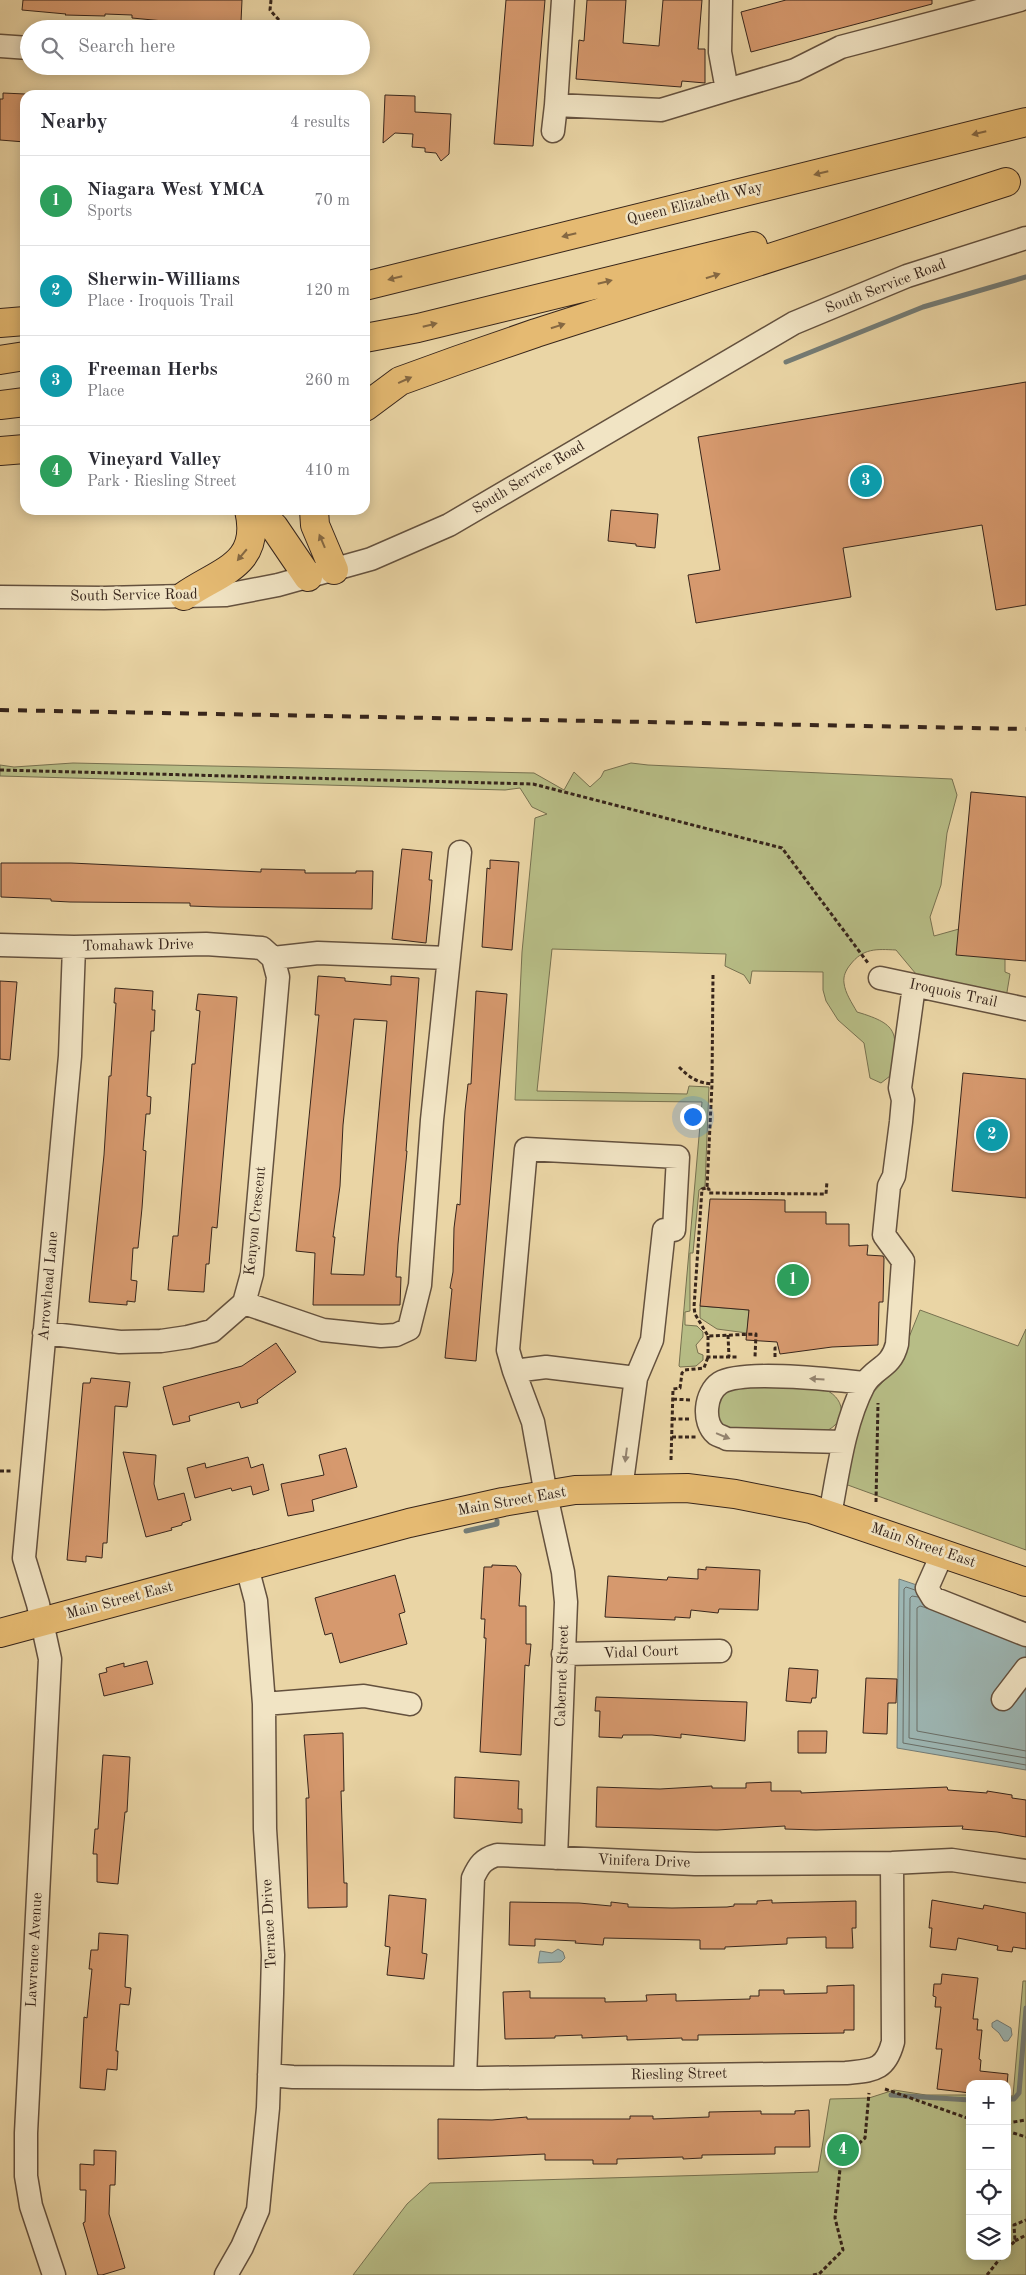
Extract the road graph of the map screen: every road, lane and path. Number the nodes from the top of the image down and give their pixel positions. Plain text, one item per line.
1 (271, 0) edge
2 (563, 0) edge
3 (722, 0) edge
4 (1020, 0) edge
5 (279, 20) edge
6 (0, 46) edge
7 (20, 47) edge
8 (727, 90) junction
9 (556, 105) junction
10 (1026, 122) edge
11 (553, 131) dead end
12 (1016, 179) edge
13 (1026, 238) edge
14 (370, 285) edge
15 (20, 321) edge
16 (0, 323) edge
17 (370, 337) edge
18 (20, 357) edge
19 (0, 360) edge
20 (20, 403) edge
21 (370, 403) edge
22 (0, 406) edge
23 (20, 449) edge
24 (0, 451) edge
25 (249, 515) edge
26 (262, 515) edge
27 (315, 515) edge
28 (334, 570) junction
29 (308, 577) junction
30 (184, 596) junction
31 (0, 597) edge
32 (0, 770) edge
33 (460, 852) dead end
34 (0, 945) edge
35 (74, 947) junction
36 (273, 958) junction
37 (448, 958) junction
38 (713, 975) dead end
39 (880, 978) joint
40 (914, 986) junction
41 (1026, 1009) edge
42 (679, 1067) dead end
43 (712, 1084) junction
44 (827, 1181) dead end
45 (707, 1188) junction
46 (244, 1302) junction
47 (44, 1333) junction
48 (728, 1335) junction
49 (779, 1348) dead end
50 (708, 1357) dead end
51 (729, 1357) dead end
52 (755, 1357) dead end
53 (775, 1357) dead end
54 (514, 1371) junction
55 (636, 1378) junction
56 (871, 1389) junction
57 (673, 1399) junction
58 (697, 1400) dead end
59 (672, 1419) junction
60 (697, 1419) dead end
61 (672, 1437) junction
62 (696, 1437) dead end
63 (844, 1442) junction
64 (671, 1460) dead end
65 (621, 1489) junction
66 (546, 1495) junction
67 (876, 1502) dead end
68 (830, 1515) junction
69 (943, 1552) junction
70 (247, 1567) junction
71 (1026, 1582) edge
72 (42, 1622) junction
73 (0, 1633) edge
74 (1026, 1635) edge
75 (720, 1651) dead end
76 (563, 1654) junction
77 (1026, 1669) edge
78 (1003, 1699) dead end
79 (264, 1704) junction
80 (410, 1704) dead end
81 (556, 1858) junction
82 (892, 1863) junction
83 (1026, 1871) edge
84 (269, 2075) junction
85 (465, 2078) junction
86 (885, 2088) dead end
87 (869, 2093) dead end
88 (966, 2118) edge
89 (1026, 2120) edge
90 (1011, 2122) edge
91 (1011, 2132) edge
92 (1026, 2137) edge
93 (1026, 2220) edge
94 (1026, 2235) edge
95 (1014, 2240) junction
96 (1011, 2244) edge
97 (999, 2260) edge
98 (54, 2275) edge
99 (226, 2275) edge
100 (813, 2275) edge
101 (987, 2275) edge

1 - 5 path
2 - 9 street
3 - 8 street
4 - 8 street
6 - 7 street
8 - 9 street
9 - 11 street
10 -> 14 main road, Queen Elizabeth Way
17 -> 12 main road
21 -> 12 main road
13 - 28 street, South Service Road
15 - 16 main road
18 - 19 main road
20 - 22 main road
23 - 24 main road
25 -> 30 main road
26 - 29 main road
28 -> 27 main road
28 - 29 street, South Service Road
29 - 30 street, South Service Road
30 - 31 street, South Service Road
32 - 39 path
33 - 37 street
34 - 35 street, Tomahawk Drive
35 - 36 street, Tomahawk Drive
35 - 47 street, Arrowhead Lane
36 - 37 street
36 - 46 street, Kenyon Crescent
37 - 46 street
38 - 43 path
39 - 40 street, Iroquois Trail
40 - 41 street, Iroquois Trail
40 - 56 street
42 - 43 path
43 - 45 path
44 - 45 path
45 - 48 path
46 - 47 street
47 - 72 street, Arrowhead Lane
48 - 51 path
48 - 52 path
49 - 53 path
50 - 57 path
54 - 55 street
54 - 55 street, Cabernet Street
54 - 66 street, Cabernet Street
55 -> 65 street
56 - 63 street
56 -> 63 street
56 - 67 path
57 - 58 path
57 - 59 path
59 - 60 path
59 - 61 path
61 - 62 path
61 - 64 path
63 - 68 street
65 - 66 main road, Main Street East
65 - 68 main road, Main Street East
66 - 70 main road, Main Street East
66 - 76 street, Cabernet Street
68 - 69 main road, Main Street East
69 - 71 main road, Main Street East
69 - 74 street
70 - 72 main road, Main Street East
70 - 79 street, Terrace Drive
72 - 73 main road, Main Street East
72 - 98 street, Lawrence Avenue
75 - 76 street, Vidal Court
76 - 81 street, Cabernet Street
77 - 78 street
79 - 80 street
79 - 84 street, Terrace Drive
81 - 82 street, Vinifera Drive
81 - 85 street, Vinifera Drive
82 - 83 street, Vinifera Drive
82 - 85 street, Riesling Street
84 - 85 street, Riesling Street
84 - 99 street, Terrace Drive
86 - 88 path
87 - 100 path
89 - 90 path
91 - 92 path
93 - 95 path
94 - 95 path
95 - 96 path
97 - 101 path

